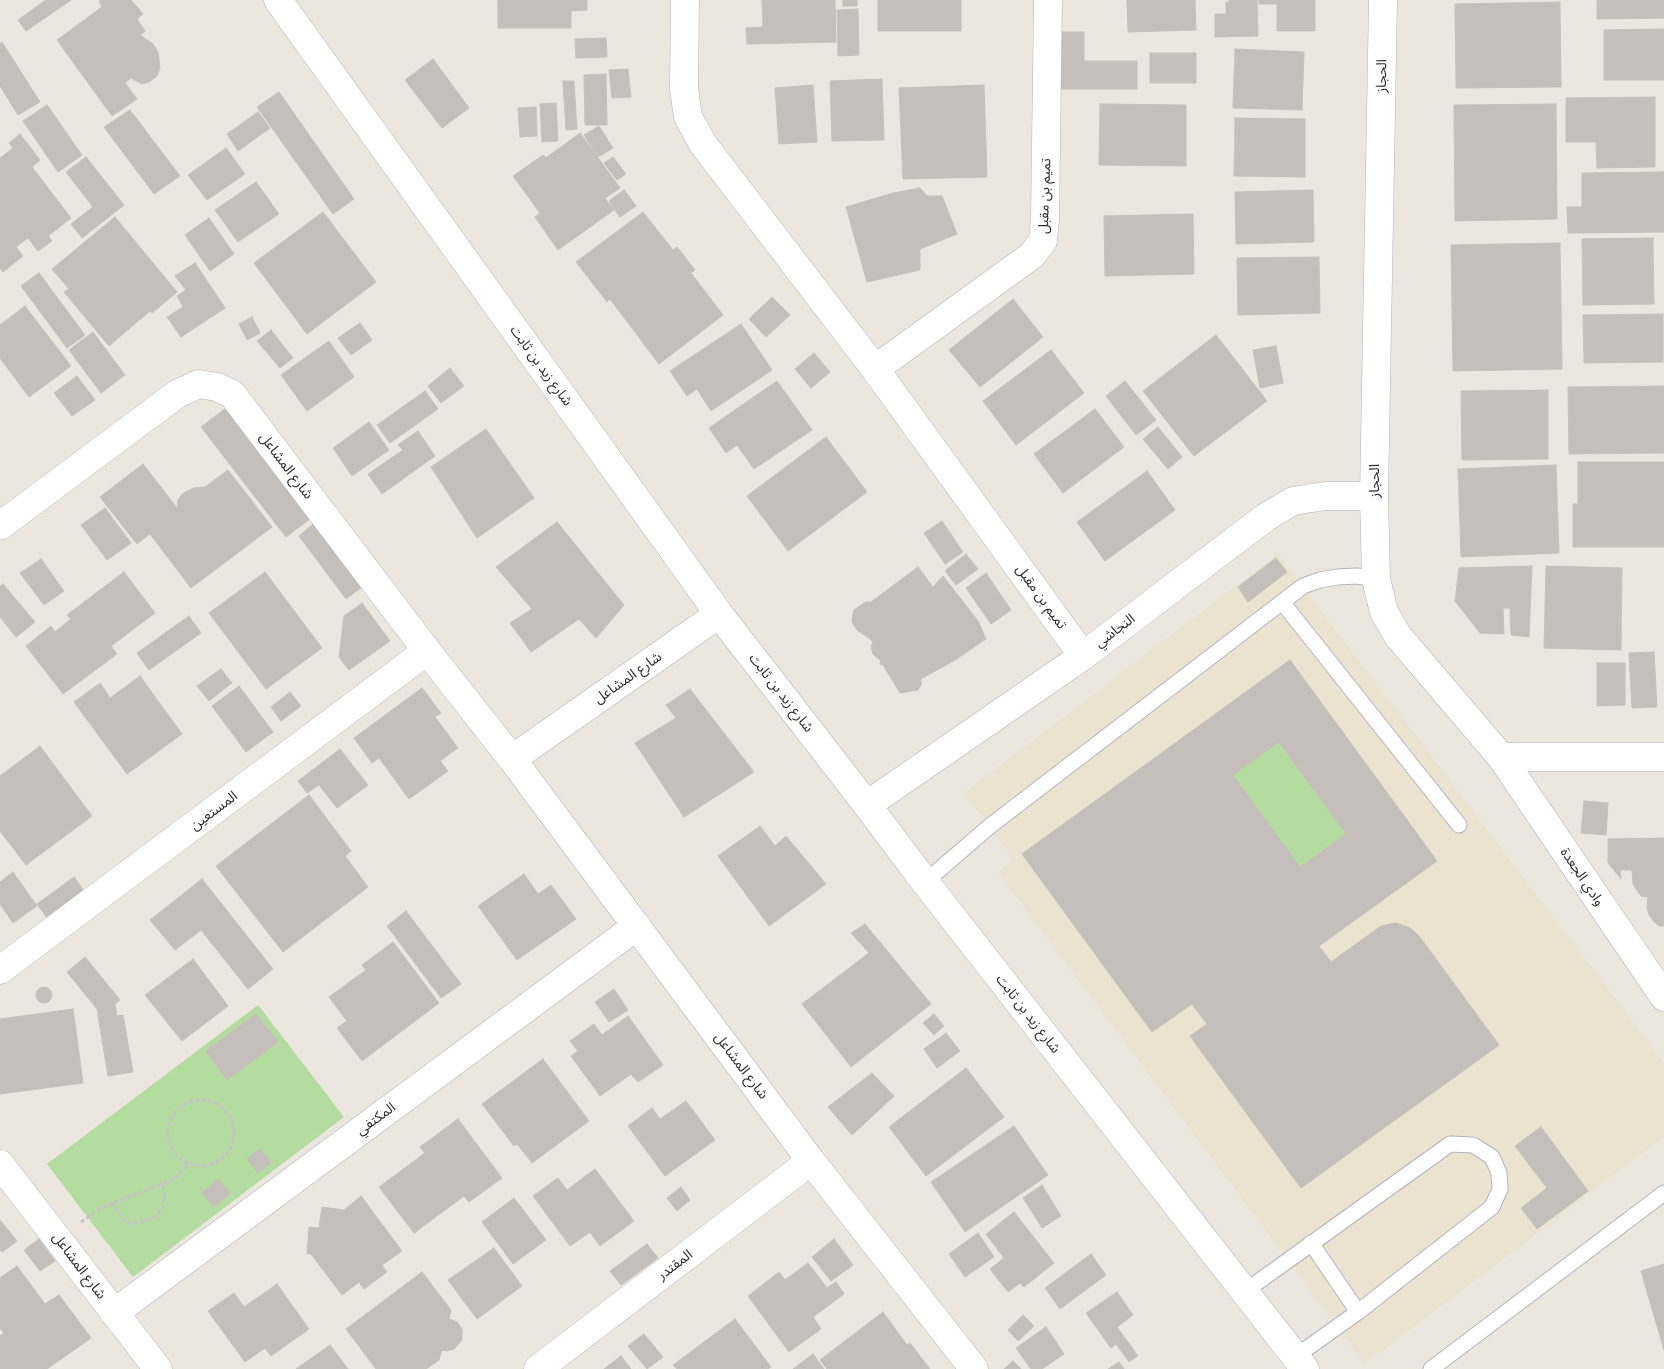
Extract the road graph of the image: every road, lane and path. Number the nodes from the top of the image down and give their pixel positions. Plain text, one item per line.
1 (278, 0) edge
2 (685, 0) edge
3 (1048, 0) edge
4 (1383, 0) edge
5 (875, 369) junction
6 (1374, 496) junction
7 (0, 526) edge
8 (1376, 579) junction
9 (1282, 602) junction
10 (719, 614) junction
11 (427, 651) junction
12 (1083, 656) junction
13 (1501, 757) junction
14 (1664, 757) edge
15 (512, 759) junction
16 (868, 805) junction
17 (1459, 825) dead end
18 (925, 882) junction
19 (637, 926) junction
20 (0, 970) edge
21 (1664, 997) edge
22 (811, 1161) junction
23 (189, 1163) junction
24 (0, 1164) edge
25 (162, 1185) junction
26 (1664, 1194) edge
27 (112, 1204) junction
28 (58, 1238) junction
29 (1311, 1243) junction
30 (1244, 1292) junction
31 (1358, 1312) junction
32 (114, 1313) junction
33 (1300, 1363) edge
34 (158, 1369) edge
35 (538, 1369) edge
36 (974, 1369) edge
37 (1431, 1369) edge

1 - 10 street, شارع زيد بن ثابت
2 - 5 street, تميم بن مقبل
3 - 5 street, تميم بن مقبل
4 - 6 street, الحجاز
5 - 12 street, تميم بن مقبل
6 - 8 street, الحجاز
6 - 12 street, النجاشي
7 - 11 street, شارع المشاعل
8 - 9 lane
8 - 13 street, الحجاز
9 - 17 lane
9 - 18 lane
10 - 15 street, شارع المشاعل
10 - 16 street, شارع زيد بن ثابت
11 - 15 street, شارع المشاعل
11 - 20 street, المستعين
12 - 16 street, النجاشي
13 - 14 street
13 - 21 street, وادي الجعدة
15 - 19 street, شارع المشاعل
16 - 18 street, شارع زيد بن ثابت
18 - 30 street, شارع زيد بن ثابت
19 - 22 street, شارع المشاعل
19 - 32 street, المكتفي
22 - 35 street, المقتدر
22 - 36 street, شارع المشاعل
23 - 23 path
23 - 25 path
24 - 28 street, شارع المشاعل
25 - 27 path
25 - 27 path
26 - 37 lane
27 - 28 path
28 - 32 street, شارع المشاعل
29 - 30 lane
29 - 31 lane
29 - 31 lane
30 - 33 street, شارع زيد بن ثابت
31 - 33 lane
32 - 34 street, شارع المشاعل

